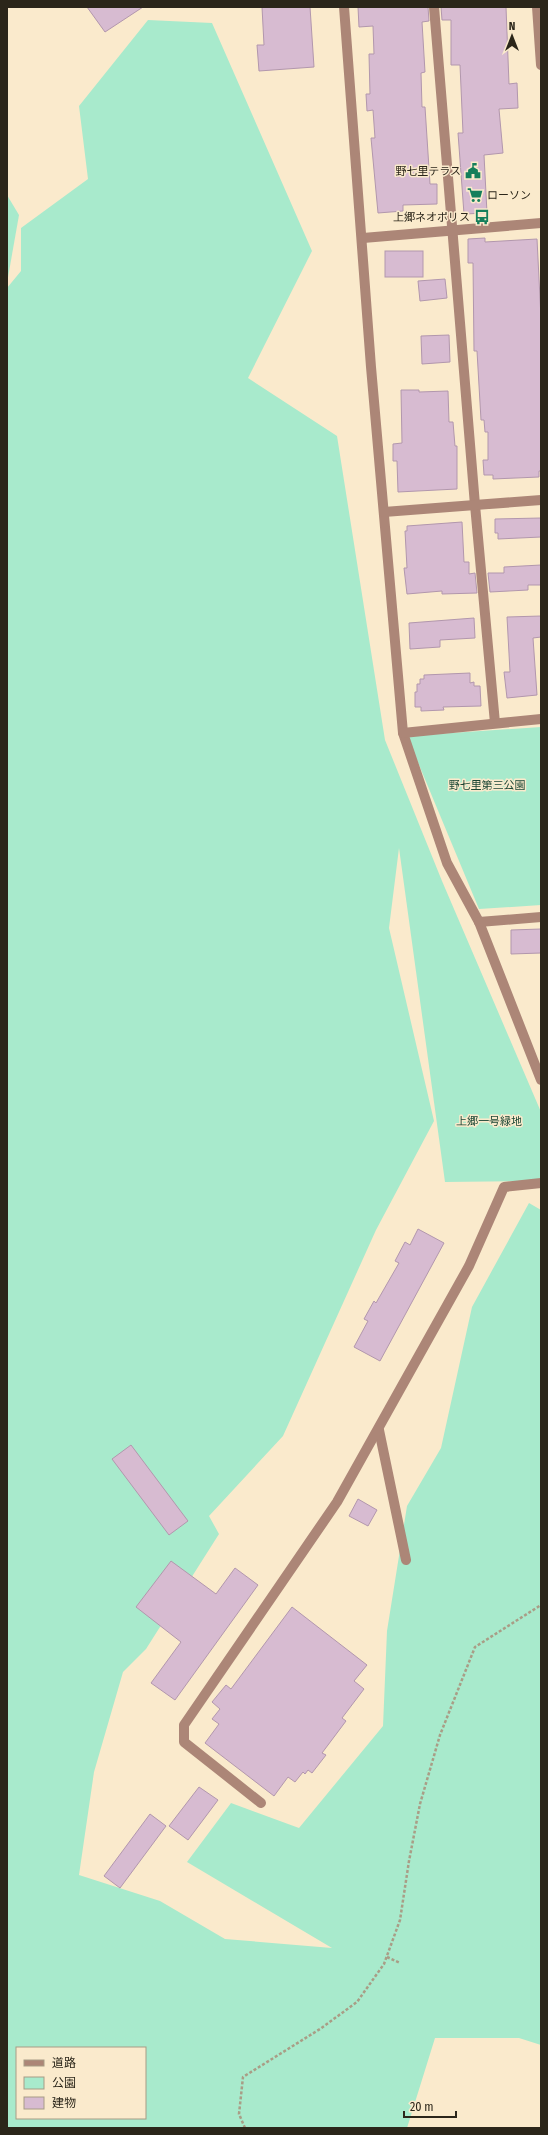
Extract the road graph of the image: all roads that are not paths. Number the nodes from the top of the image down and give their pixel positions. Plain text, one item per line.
1 (344, 7) edge
2 (434, 7) edge
3 (537, 7) edge
4 (541, 64) edge
5 (541, 223) edge
6 (454, 231) junction
7 (363, 238) junction
8 (541, 500) edge
9 (475, 505) junction
10 (384, 512) junction
11 (541, 719) edge
12 (495, 723) junction
13 (403, 733) junction
14 (541, 917) edge
15 (479, 922) junction
16 (541, 1080) edge
17 (541, 1183) edge
18 (379, 1430) junction
19 (406, 1560) dead end
20 (260, 1803) dead end

1 - 7 street
2 - 6 street
3 - 4 street
5 - 6 street
6 - 7 street
6 - 9 street
7 - 10 street
8 - 9 street
9 - 10 street
9 - 12 street
10 - 13 street
11 - 12 street
12 - 13 street
13 - 15 street
14 - 15 street
15 - 16 street
17 - 18 street
18 - 19 street
18 - 20 street

